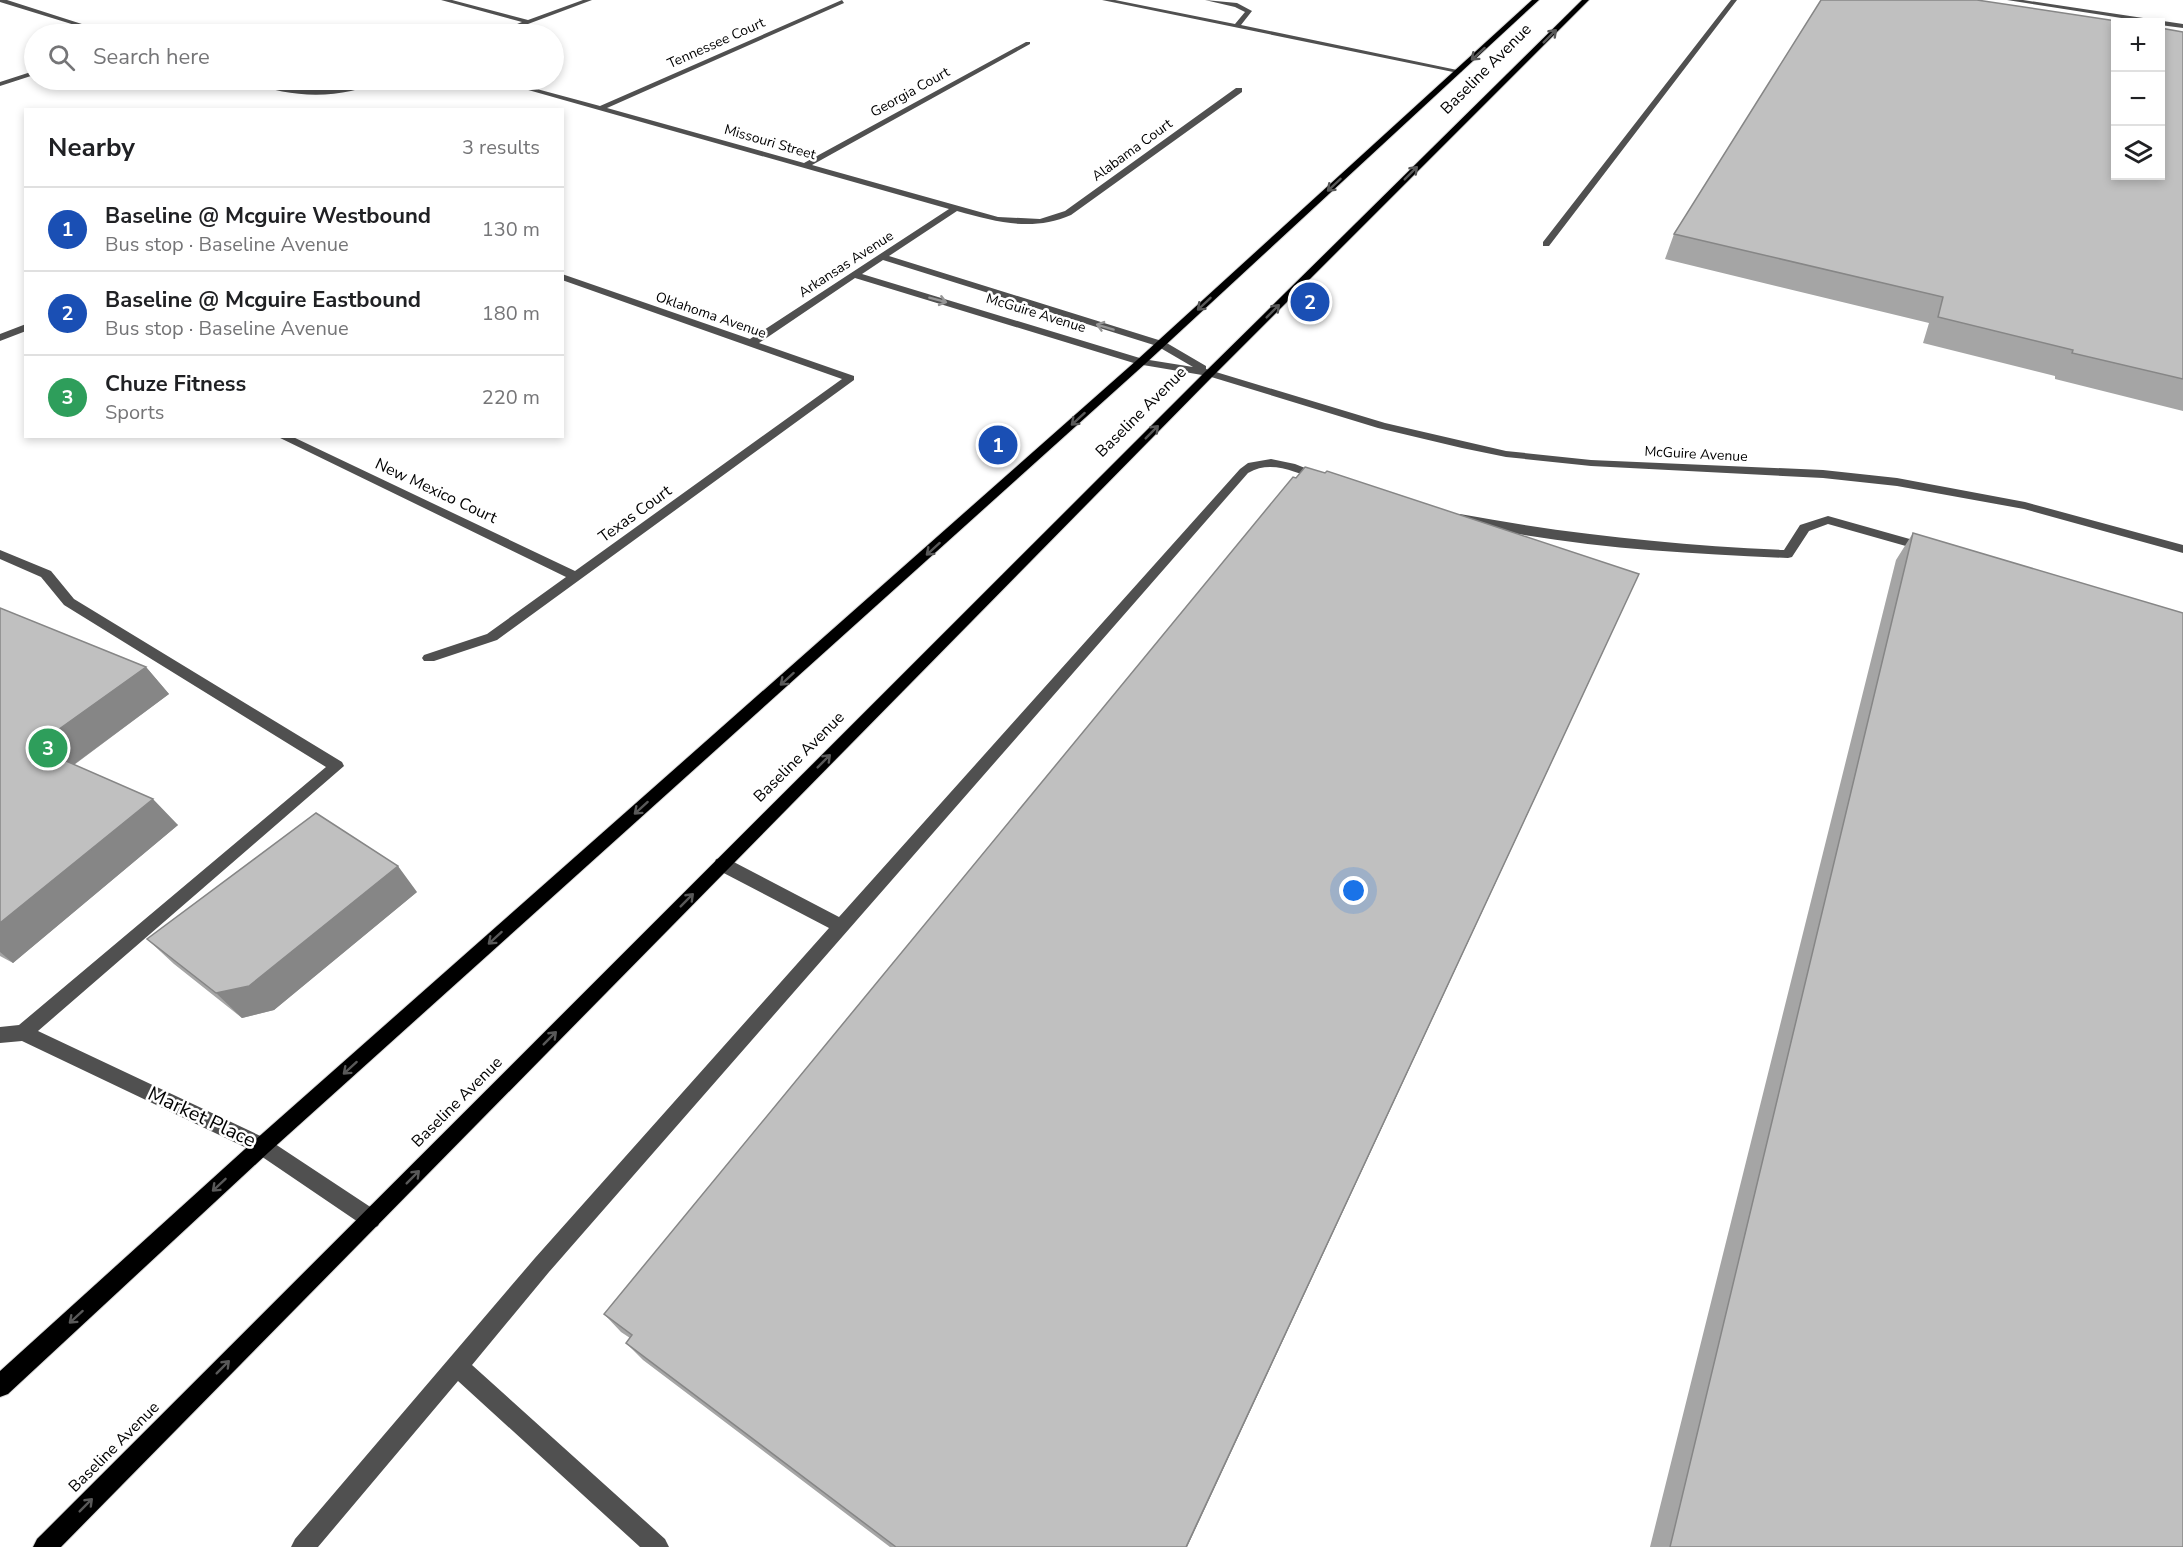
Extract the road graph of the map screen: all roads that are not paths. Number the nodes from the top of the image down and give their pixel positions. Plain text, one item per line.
1 (0, 0) edge
2 (444, 0) edge
3 (589, 0) edge
4 (1105, 0) edge
5 (1208, 0) edge
6 (1536, 0) edge
7 (1586, 0) edge
8 (1734, 0) edge
9 (2010, 0) edge
10 (842, 2) dead end
11 (2127, 18) edge
12 (529, 22) junction
13 (78, 24) edge
14 (524, 24) edge
15 (2165, 24) edge
16 (1237, 26) junction
17 (2183, 26) edge
18 (1028, 43) dead end
19 (1458, 71) junction
20 (24, 77) edge
21 (0, 84) edge
22 (287, 90) edge
23 (341, 90) edge
24 (534, 90) edge
25 (1239, 90) dead end
26 (602, 108) junction
27 (805, 166) junction
28 (956, 208) junction
29 (1037, 224) joint
30 (1546, 244) dead end
31 (882, 257) junction
32 (854, 275) junction
33 (564, 278) edge
34 (24, 328) edge
35 (0, 338) edge
36 (751, 343) junction
37 (1161, 344) junction
38 (1141, 362) junction
39 (1210, 373) junction
40 (850, 378) joint
41 (284, 438) edge
42 (1331, 480) edge
43 (1449, 515) edge
44 (2183, 549) edge
45 (1943, 553) edge
46 (0, 554) edge
47 (577, 577) junction
48 (429, 658) dead end
49 (722, 864) junction
50 (842, 927) junction
51 (23, 1033) junction
52 (0, 1035) edge
53 (262, 1146) junction
54 (371, 1219) junction
55 (457, 1366) junction
56 (0, 1386) edge
57 (45, 1547) edge
58 (303, 1547) edge
59 (657, 1547) edge

1 - 13 street
2 - 12 street
3 - 12 street
4 - 16 street
5 - 16 street
6 -> 19 main road, Baseline Avenue
39 -> 7 main road, Baseline Avenue
8 - 30 street
9 - 11 street
10 - 26 street, Tennessee Court
12 - 14 street
15 - 17 street
16 - 19 street
18 - 27 street, Georgia Court
19 -> 37 main road, Baseline Avenue
20 - 21 street
22 - 23 street
24 - 26 street, Missouri Street
25 - 29 street, Alabama Court
26 - 27 street, Missouri Street
27 - 28 street, Missouri Street
28 - 29 street, Missouri Street
28 - 31 street, Arkansas Avenue
31 - 32 street, Arkansas Avenue
37 -> 31 street, McGuire Avenue
32 - 36 street, Arkansas Avenue
32 -> 38 street, McGuire Avenue
33 - 36 street, Oklahoma Avenue
34 - 35 street
36 - 40 street, Oklahoma Avenue
37 - 38 main road, Baseline Avenue
37 - 39 street, McGuire Avenue
38 - 39 street, McGuire Avenue
38 -> 53 main road, Baseline Avenue
39 - 44 street, McGuire Avenue
49 -> 39 main road, Baseline Avenue
40 - 47 street, Texas Court
41 - 47 street, New Mexico Court
42 - 50 street
43 - 45 street
46 - 51 street
47 - 48 street, Texas Court
49 - 50 street
54 -> 49 main road, Baseline Avenue
50 - 55 street
51 - 52 street
51 - 53 street, Market Place
53 - 54 street, Market Place
53 -> 56 main road, Baseline Avenue
57 -> 54 main road, Baseline Avenue
55 - 58 street
55 - 59 street

